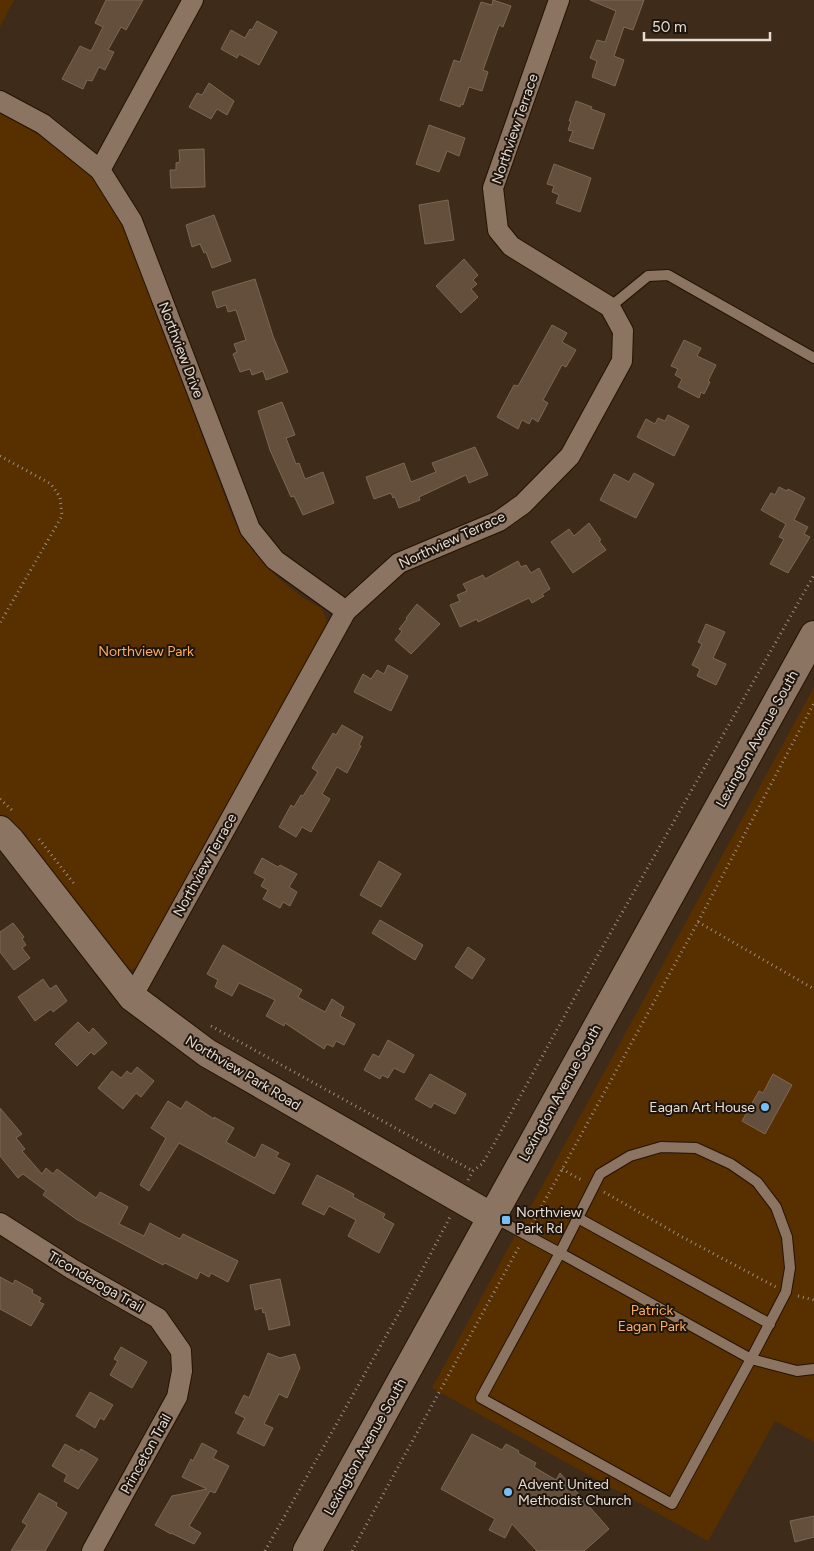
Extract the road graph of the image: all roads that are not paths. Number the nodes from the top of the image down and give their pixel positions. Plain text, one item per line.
1 (193, 0) edge
2 (559, 0) edge
3 (0, 101) edge
4 (100, 170) junction
5 (610, 307) junction
6 (814, 358) edge
7 (346, 611) junction
8 (814, 635) edge
9 (8, 822) edge
10 (132, 998) junction
11 (492, 1217) junction
12 (578, 1218) junction
13 (0, 1224) edge
14 (560, 1253) junction
15 (770, 1324) junction
16 (181, 1351) joint
17 (751, 1358) junction
18 (814, 1368) edge
19 (92, 1551) edge
20 (307, 1551) edge

1 - 4 street
2 - 5 street, Northview Terrace
3 - 4 street, Northview Drive
4 - 7 street, Northview Drive
5 - 6 lane
5 - 7 street, Northview Terrace
7 - 10 street, Northview Terrace
8 - 11 street, Lexington Avenue South
9 - 10 street, Northview Park Road
10 - 11 street, Northview Park Road
11 - 14 lane
11 - 20 street, Lexington Avenue South
12 - 14 lane
12 - 15 lane
12 - 15 lane
13 - 16 street, Ticonderoga Trail
14 - 17 lane
14 - 17 lane
15 - 17 lane
16 - 19 street, Princeton Trail
17 - 18 lane

